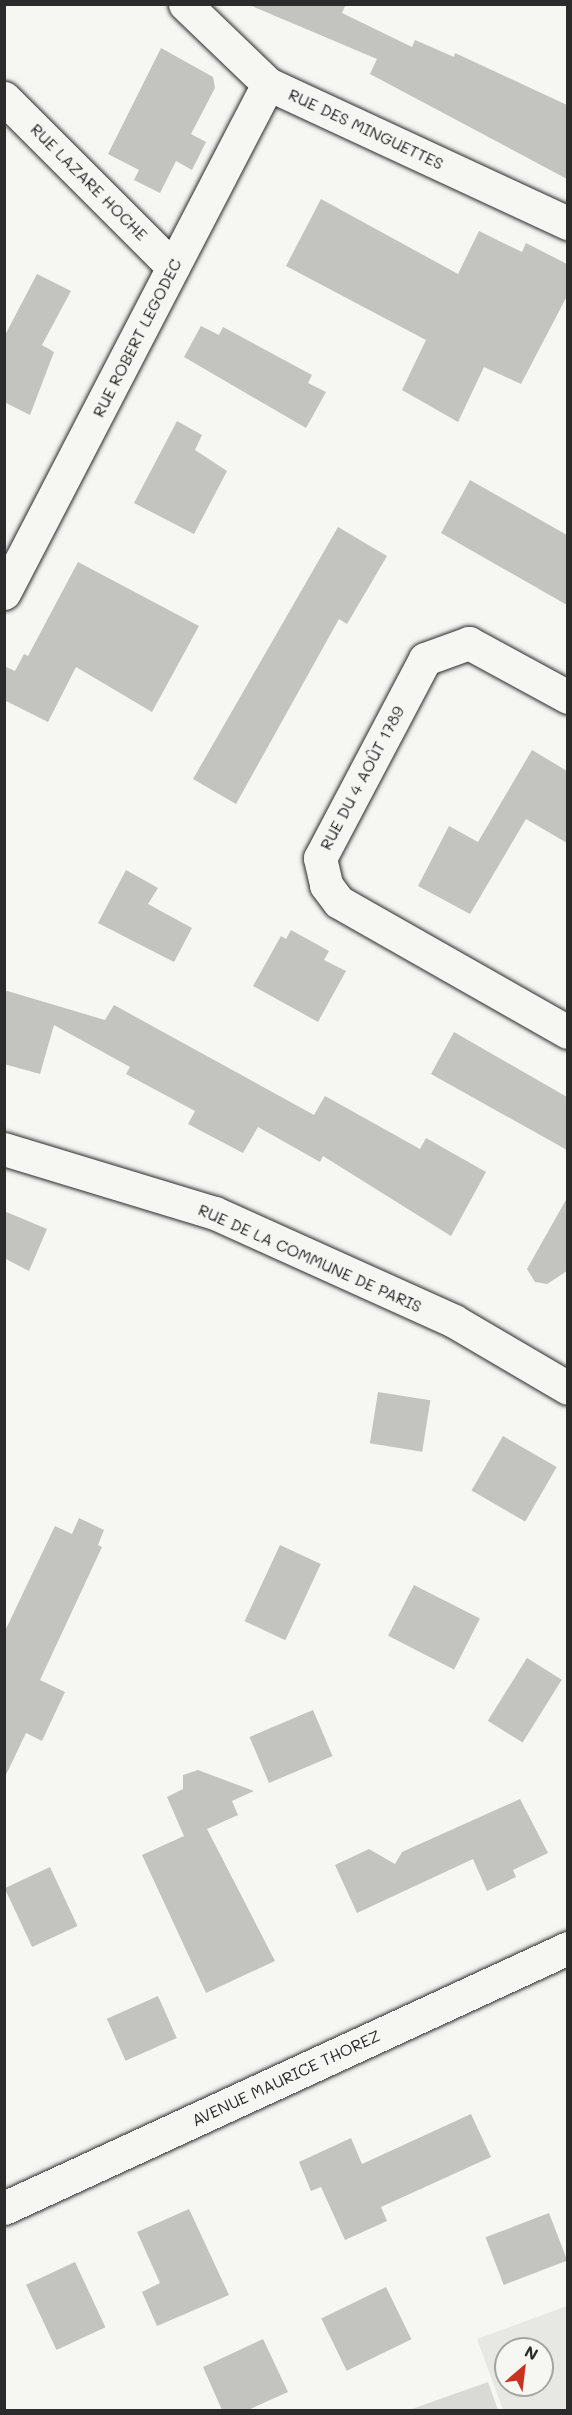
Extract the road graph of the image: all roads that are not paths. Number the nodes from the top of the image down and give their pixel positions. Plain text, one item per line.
1 (184, 4) edge
2 (268, 84) junction
3 (4, 98) edge
4 (567, 223) edge
5 (173, 267) junction
6 (4, 593) edge
7 (567, 697) edge
8 (567, 1032) edge
9 (4, 1149) edge
10 (567, 1388) edge
11 (567, 1948) edge
12 (4, 2208) edge

1 - 2 street, RUE DES MINGUETTES
2 - 4 street, RUE DES MINGUETTES
2 - 5 street, RUE ROBERT LEGODEC
3 - 5 street, RUE LAZARE HOCHE
5 - 6 street, RUE ROBERT LEGODEC
7 - 8 street, RUE DU 4 AOÛT 1789
9 - 10 street, RUE DE LA COMMUNE DE PARIS
11 - 12 street, AVENUE MAURICE THOREZ

